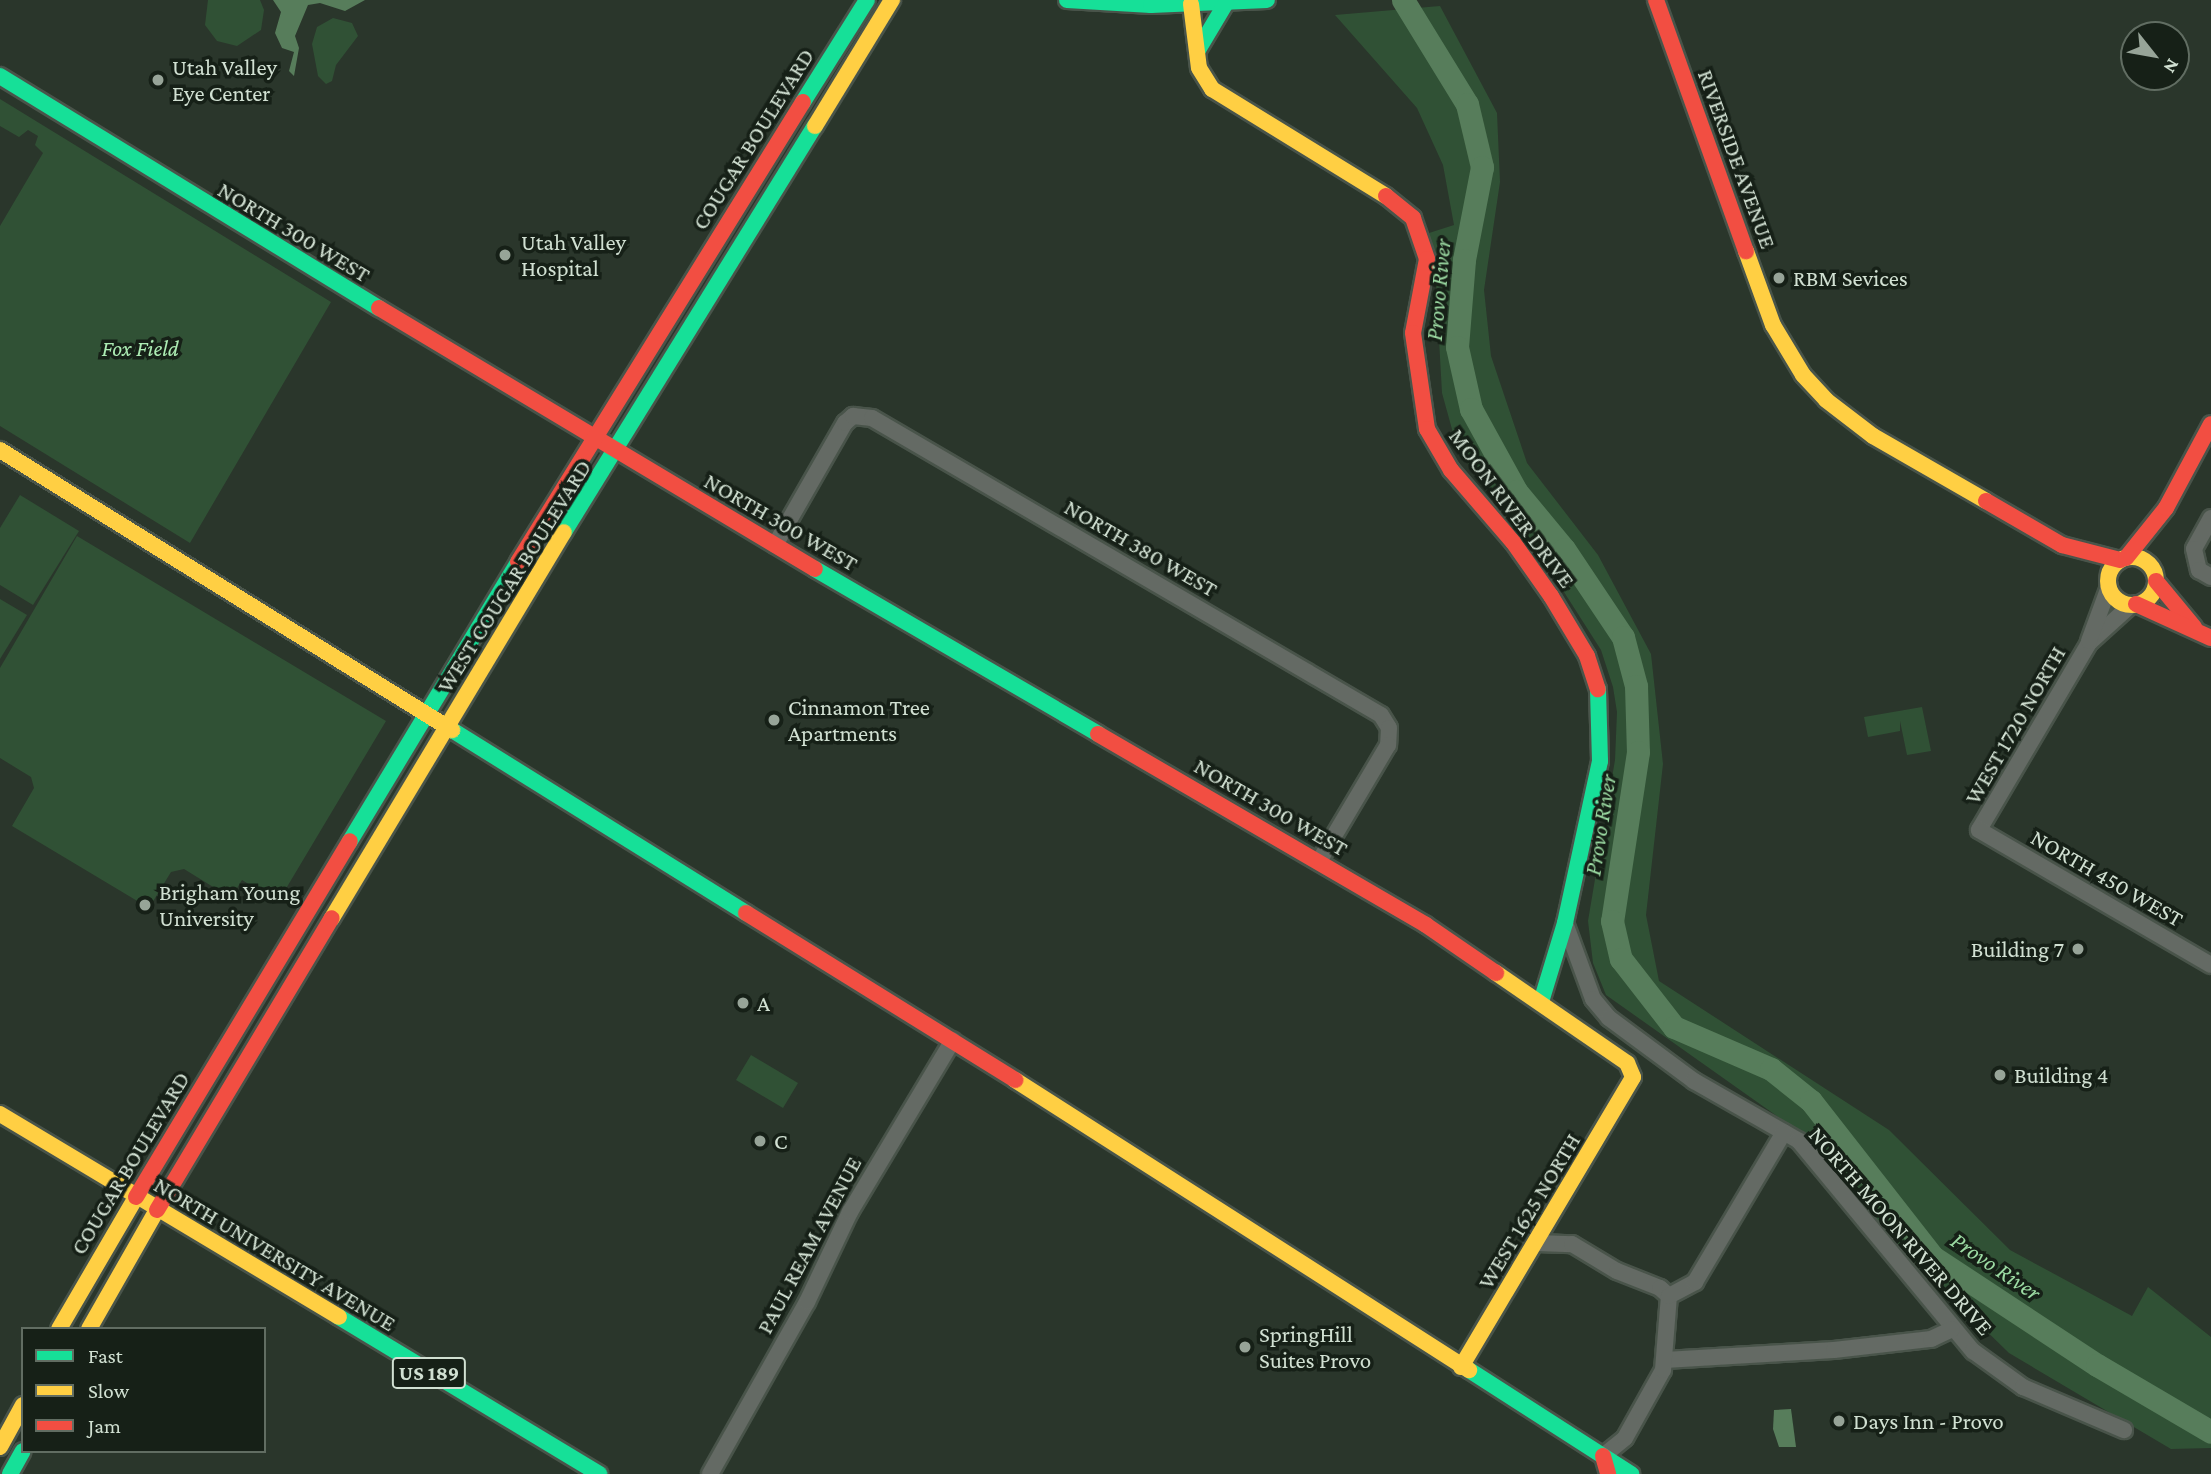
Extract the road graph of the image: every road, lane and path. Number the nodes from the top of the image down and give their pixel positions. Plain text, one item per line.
1 (867, 0) edge
2 (892, 0) edge
3 (1067, 0) edge
4 (1267, 0) edge
5 (1656, 0) edge
6 (1192, 2) edge
7 (1226, 3) junction
8 (1198, 50) junction
9 (0, 76) edge
10 (774, 195) joint
11 (678, 302) joint
12 (2211, 424) edge
13 (592, 439) junction
14 (0, 450) edge
15 (617, 453) junction
16 (2165, 508) junction
17 (2211, 518) edge
18 (775, 545) junction
19 (2062, 545) junction
20 (2123, 559) junction
21 (2211, 577) edge
22 (2156, 578) junction
23 (2109, 585) junction
24 (2134, 604) junction
25 (2194, 627) junction
26 (2211, 638) edge
27 (2089, 643) junction
28 (422, 711) junction
29 (447, 726) junction
30 (1979, 830) joint
31 (1319, 861) junction
32 (1565, 923) junction
33 (2211, 965) edge
34 (293, 980) joint
35 (1541, 1002) junction
36 (244, 1022) joint
37 (953, 1040) junction
38 (1633, 1077) joint
39 (0, 1114) edge
40 (1784, 1132) junction
41 (136, 1198) junction
42 (157, 1210) junction
43 (1537, 1242) junction
44 (1669, 1296) junction
45 (60, 1327) edge
46 (91, 1327) edge
47 (1952, 1329) junction
48 (1665, 1360) junction
49 (1461, 1367) junction
50 (21, 1409) edge
51 (2124, 1430) dead end
52 (0, 1447) edge
53 (22, 1453) edge
54 (1603, 1456) junction
55 (10, 1474) edge
56 (599, 1474) edge
57 (710, 1474) edge
58 (1608, 1474) edge
59 (1631, 1474) edge

1 - 11 main road, COUGAR BOULEVARD
2 - 10 main road, COUGAR BOULEVARD
3 - 6 main road
4 - 7 main road
5 - 19 main road, RIVERSIDE AVENUE
6 - 7 main road
6 - 8 main road, MOON RIVER DRIVE
7 - 8 main road
8 - 32 main road, MOON RIVER DRIVE
9 - 13 main road, NORTH 300 WEST
10 - 15 main road, WEST COUGAR BOULEVARD
11 - 13 main road, WEST COUGAR BOULEVARD
12 - 16 main road
13 - 15 main road, NORTH 300 WEST
13 - 28 main road, WEST COUGAR BOULEVARD
14 - 28 main road
15 - 18 main road, NORTH 300 WEST
15 - 29 main road, WEST COUGAR BOULEVARD
16 - 20 main road
16 - 22 main road
17 - 21 street
18 - 31 main road, NORTH 300 WEST
18 - 31 street, NORTH 380 WEST
19 - 20 main road
19 - 23 main road
20 - 22 main road
20 - 23 main road
22 - 24 main road
22 - 25 main road
23 - 24 main road
23 - 27 street, WEST 1720 NORTH
24 - 25 main road
24 - 27 street, WEST 1720 NORTH
25 - 26 main road
27 - 30 street, WEST 1720 NORTH
28 - 29 main road
28 - 36 main road, WEST COUGAR BOULEVARD
29 - 34 main road, WEST COUGAR BOULEVARD
29 - 37 main road
30 - 33 street, NORTH 450 WEST
31 - 35 main road, NORTH 300 WEST
32 - 35 main road
32 - 40 street, NORTH MOON RIVER DRIVE
34 - 42 main road, COUGAR BOULEVARD
35 - 38 main road, NORTH 300 WEST
36 - 41 main road, COUGAR BOULEVARD
37 - 49 main road
37 - 57 street, PAUL REAM AVENUE
38 - 43 main road, WEST 1625 NORTH
39 - 41 main road, NORTH UNIVERSITY AVENUE / US 189
40 - 44 street
40 - 47 street, NORTH MOON RIVER DRIVE
41 - 42 main road, NORTH UNIVERSITY AVENUE / US 189
41 - 45 main road, COUGAR BOULEVARD
42 - 46 main road, COUGAR BOULEVARD
42 - 56 main road, NORTH UNIVERSITY AVENUE / US 189
43 - 44 street
43 - 49 main road, WEST 1625 NORTH
44 - 48 street
47 - 48 street
47 - 51 street, NORTH MOON RIVER DRIVE
48 - 54 street
49 - 54 main road
50 - 52 main road
53 - 55 main road
54 - 58 main road
54 - 59 main road

